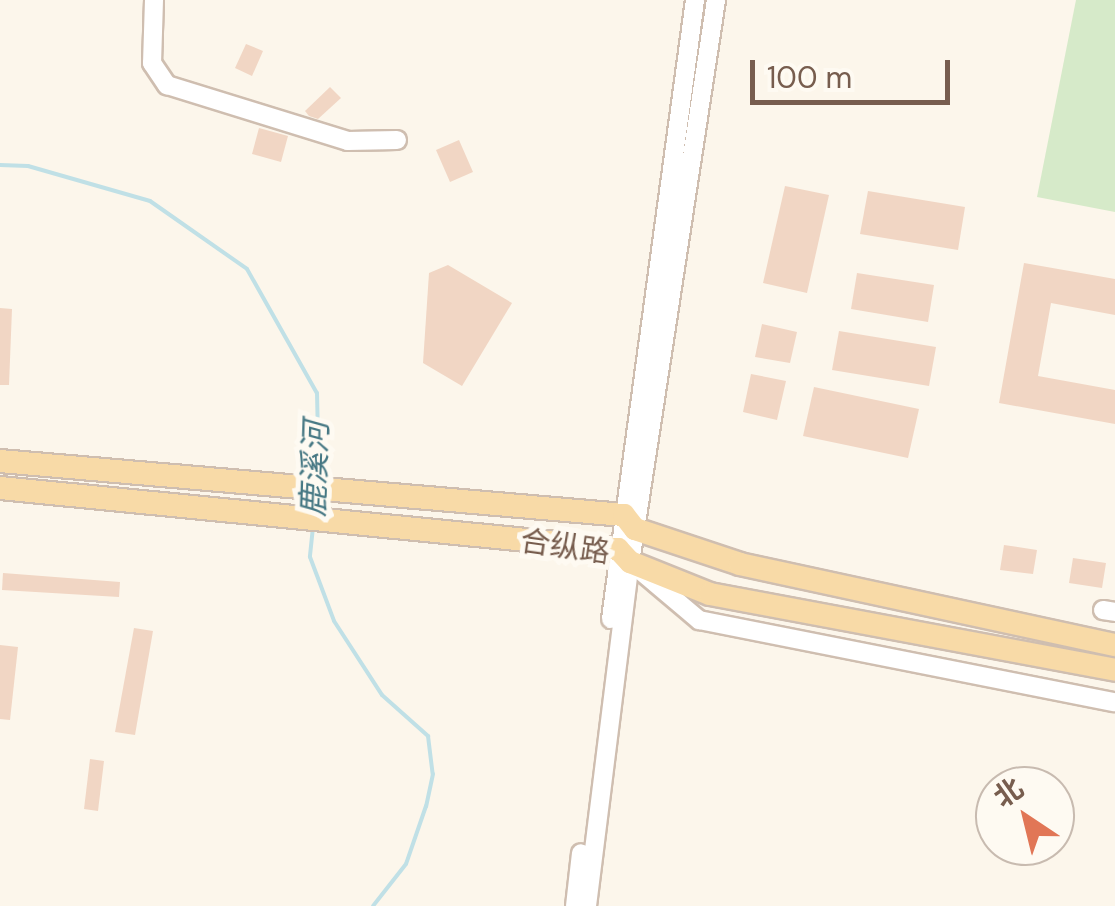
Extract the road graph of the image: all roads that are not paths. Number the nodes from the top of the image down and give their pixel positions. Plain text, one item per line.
1 (154, 0) edge
2 (695, 0) edge
3 (716, 0) edge
4 (397, 140) dead end
5 (0, 461) edge
6 (0, 488) edge
7 (630, 522) junction
8 (624, 556) junction
9 (1115, 645) edge
10 (1115, 670) edge
11 (1115, 702) edge
12 (574, 906) edge
13 (587, 906) edge

1 - 4 street
2 - 7 street
3 - 7 street
5 - 7 main road, 合纵路
6 - 8 main road, 合纵路
7 - 8 street
7 - 9 main road, 合纵路
8 - 10 main road, 合纵路
8 - 11 street
8 - 12 street
8 - 13 street

